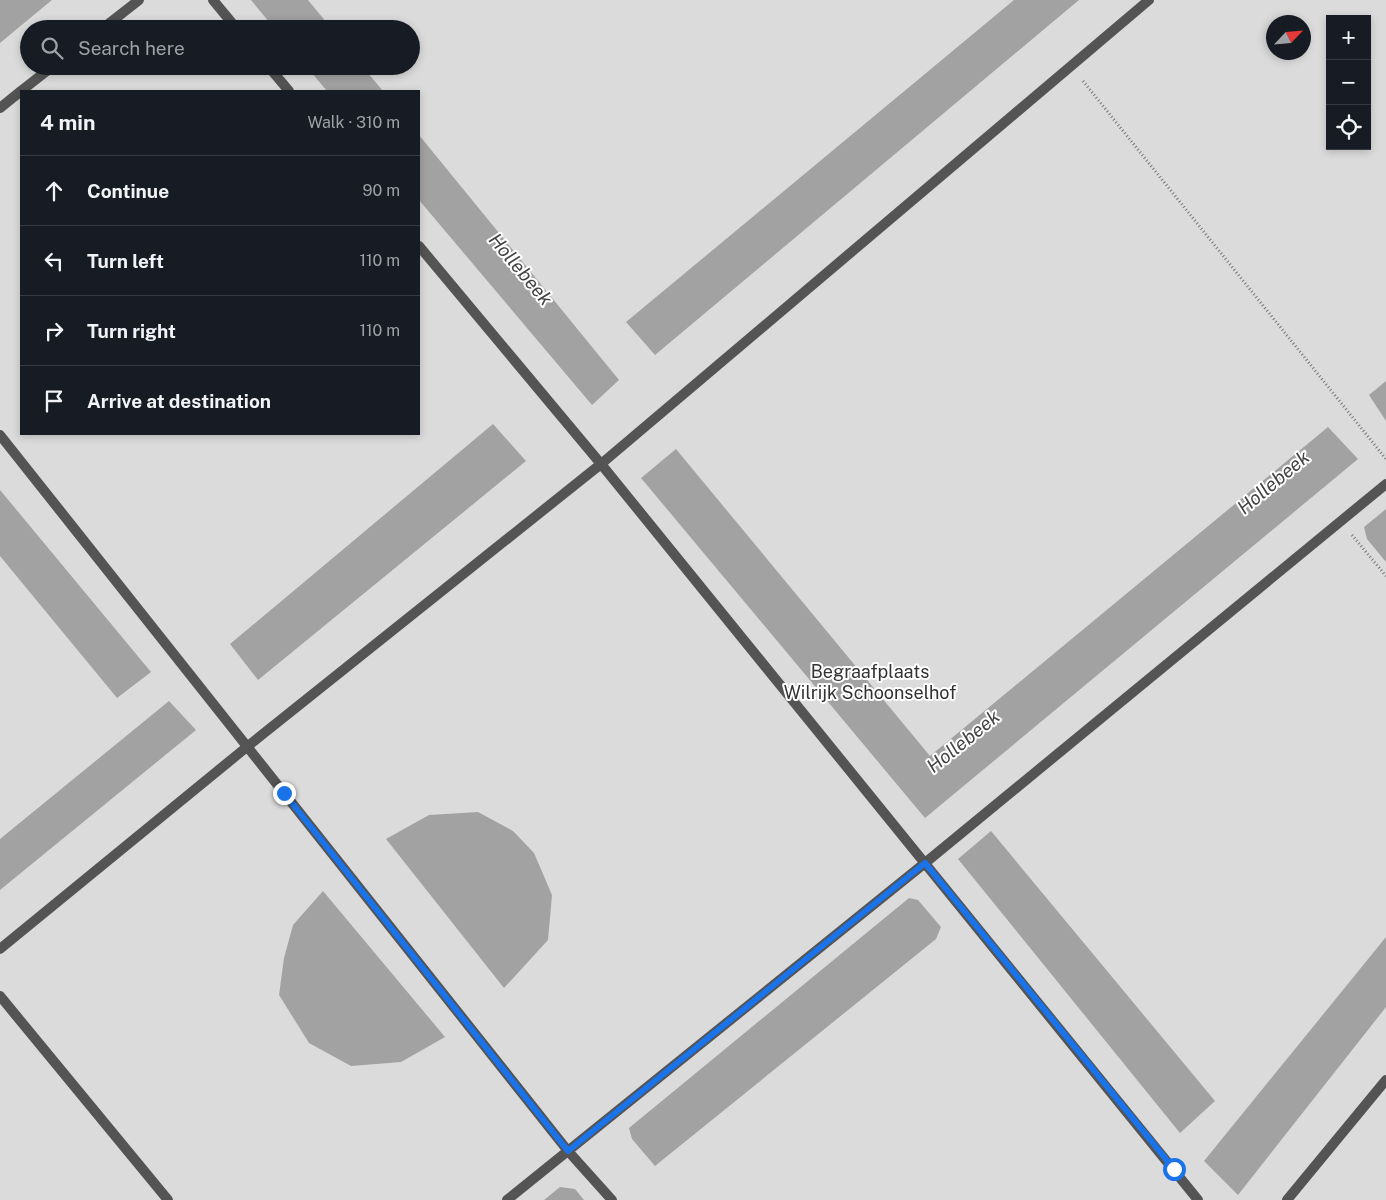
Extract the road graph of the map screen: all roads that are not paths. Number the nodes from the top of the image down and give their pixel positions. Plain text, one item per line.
1 (139, 0) edge
2 (213, 0) edge
3 (1149, 0) edge
4 (113, 20) edge
5 (230, 20) edge
6 (42, 75) edge
7 (276, 75) edge
8 (22, 90) edge
9 (288, 90) edge
10 (20, 92) edge
11 (0, 108) edge
12 (420, 247) edge
13 (0, 434) edge
14 (600, 464) junction
15 (1386, 484) edge
16 (248, 746) junction
17 (925, 863) junction
18 (0, 949) edge
19 (0, 996) edge
20 (1386, 1080) edge
21 (568, 1151) junction
22 (168, 1200) edge
23 (507, 1200) edge
24 (612, 1200) edge
25 (1198, 1200) edge
26 (1287, 1200) edge

1 - 4 lane
2 - 5 lane
3 - 14 lane
6 - 8 lane
7 - 9 lane
10 - 11 lane
12 - 14 lane
13 - 16 lane
14 - 16 lane
14 - 17 lane
15 - 17 lane
16 - 18 lane
16 - 21 lane
17 - 21 lane
17 - 25 lane
19 - 22 lane
20 - 26 lane
21 - 23 lane
21 - 24 lane

